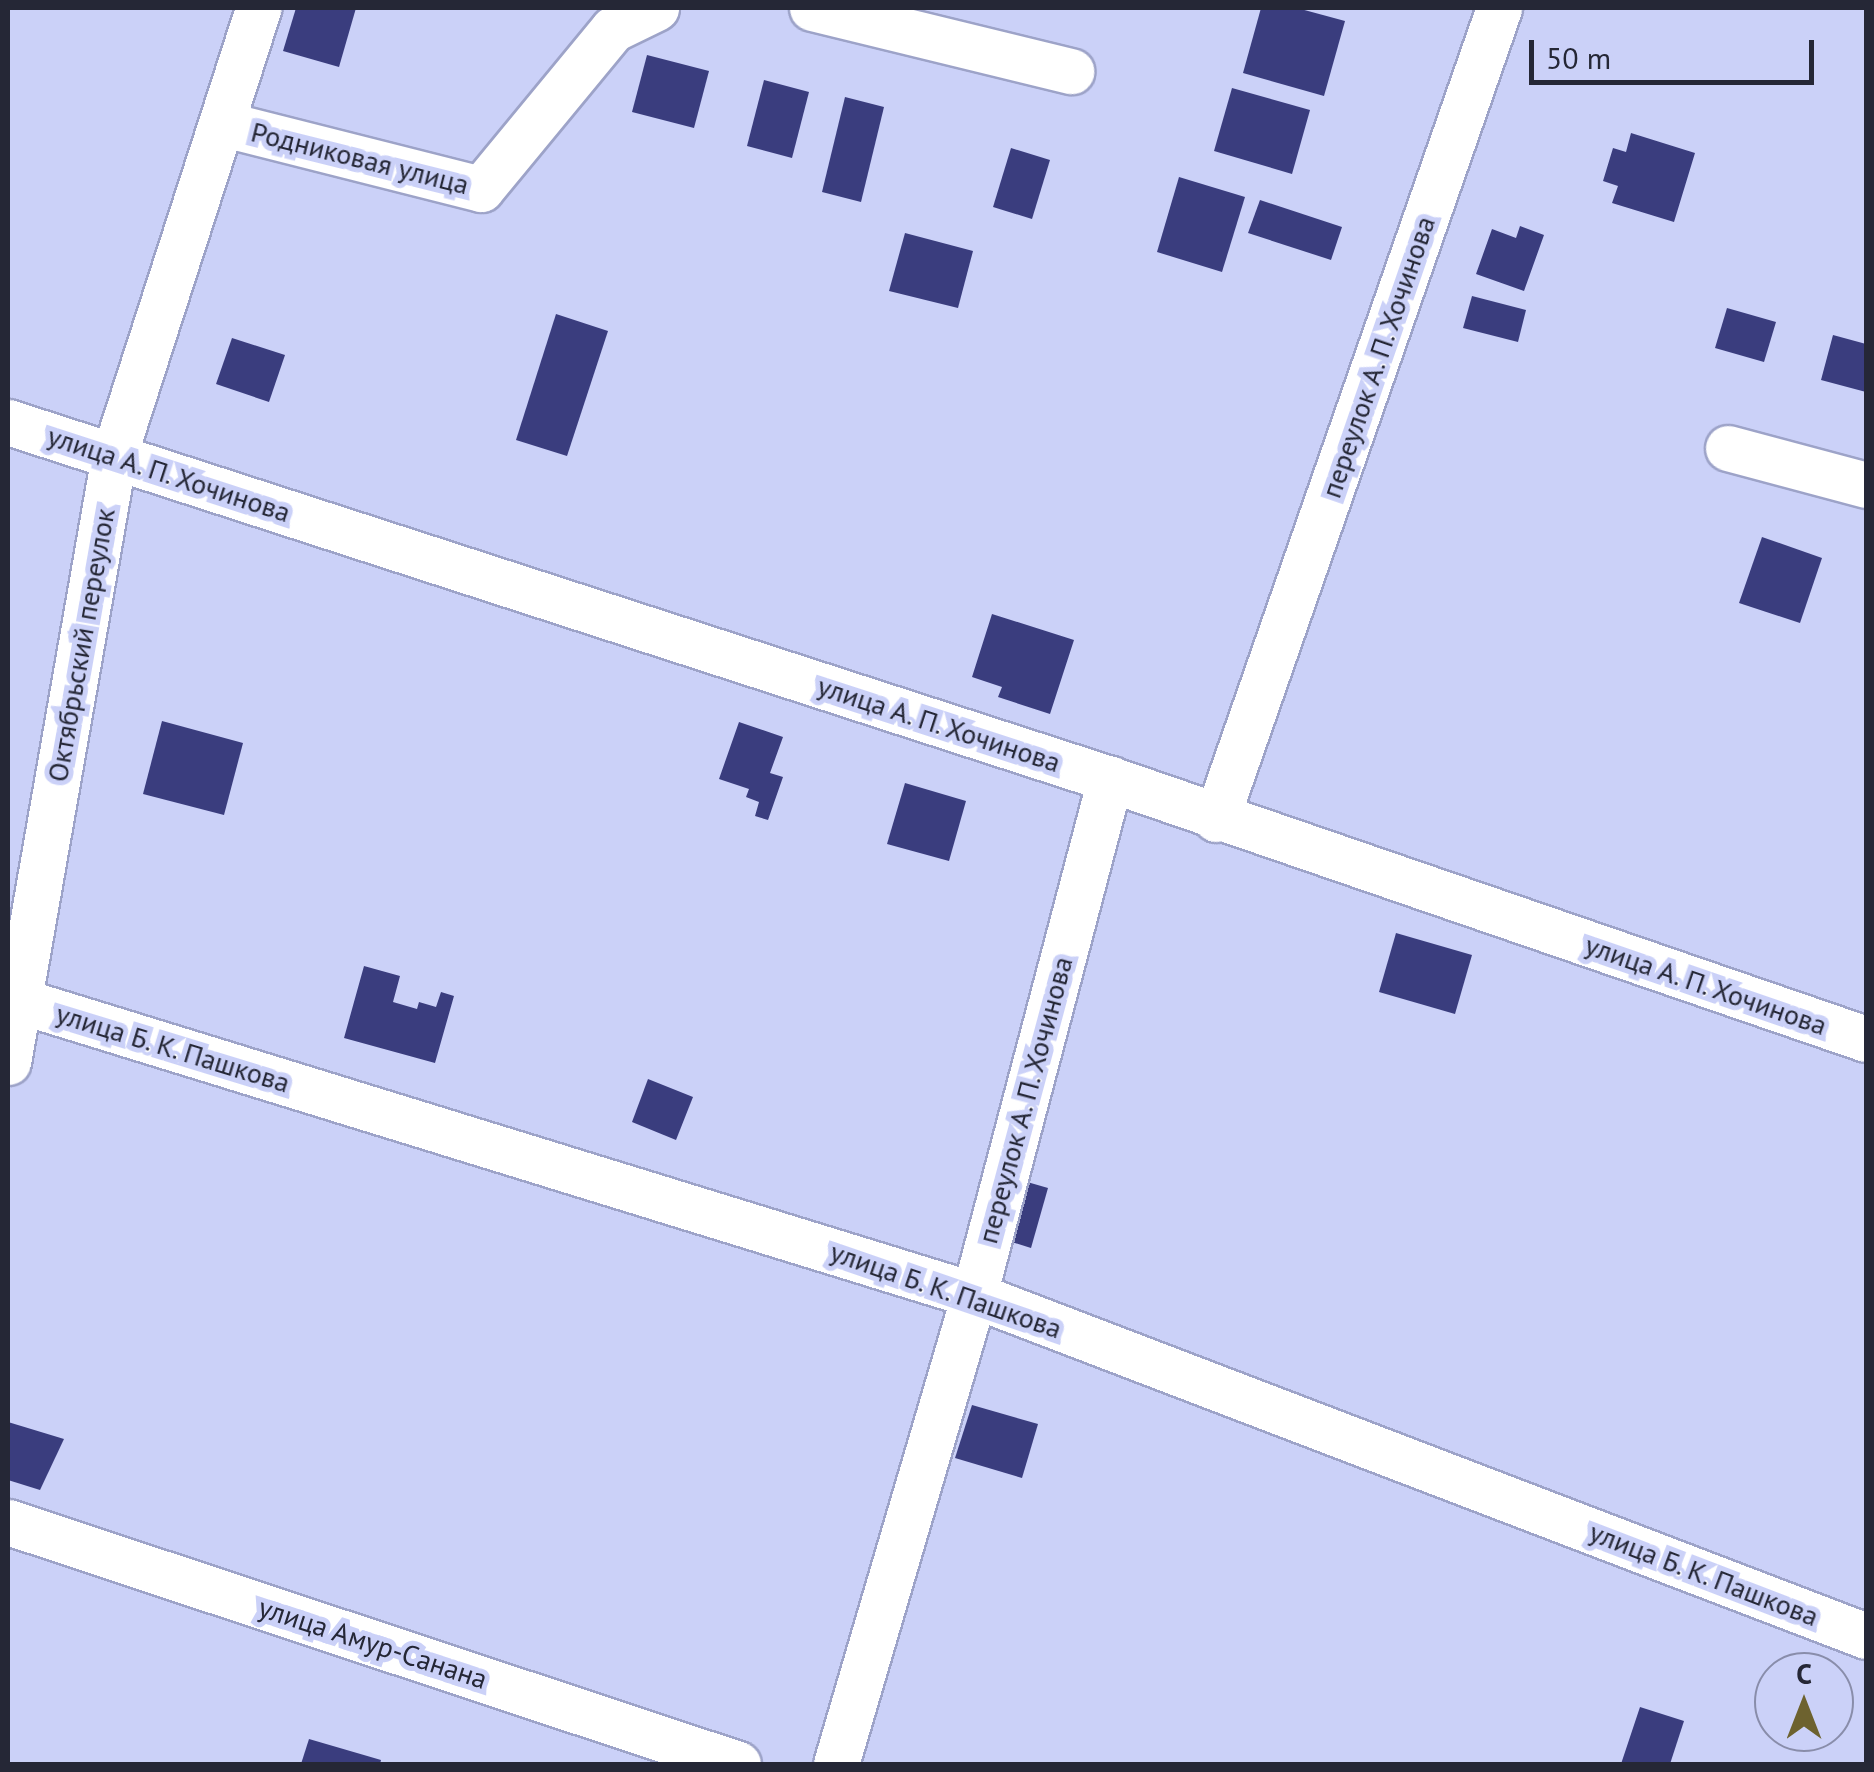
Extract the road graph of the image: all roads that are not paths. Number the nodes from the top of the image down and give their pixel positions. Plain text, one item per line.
1 (258, 8) edge
2 (656, 8) edge
3 (812, 8) edge
4 (1500, 8) edge
5 (1071, 71) dead end
6 (224, 124) junction
7 (8, 422) edge
8 (1728, 448) dead end
9 (114, 455) junction
10 (1866, 485) edge
11 (1110, 779) junction
12 (1216, 819) junction
13 (14, 999) edge
14 (1866, 1039) edge
15 (8, 1062) edge
16 (974, 1295) junction
17 (8, 1522) edge
18 (1866, 1636) edge
19 (738, 1764) edge
20 (836, 1764) edge

1 - 6 street, Октябрьский переулок
2 - 6 street, Родниковая улица
3 - 5 street
4 - 12 street, переулок А. П. Хочинова
6 - 9 street, Октябрьский переулок
7 - 9 street, улица А. П. Хочинова
8 - 10 street
9 - 11 street, улица А. П. Хочинова
9 - 13 street, Октябрьский переулок
11 - 12 street, улица А. П. Хочинова
11 - 16 street, переулок А. П. Хочинова
12 - 14 street, улица А. П. Хочинова
13 - 15 street, Октябрьский переулок
13 - 16 street, улица Б. К. Пашкова
16 - 18 street, улица Б. К. Пашкова
16 - 20 street, переулок А. П. Хочинова
17 - 19 street, улица Амур-Санана

